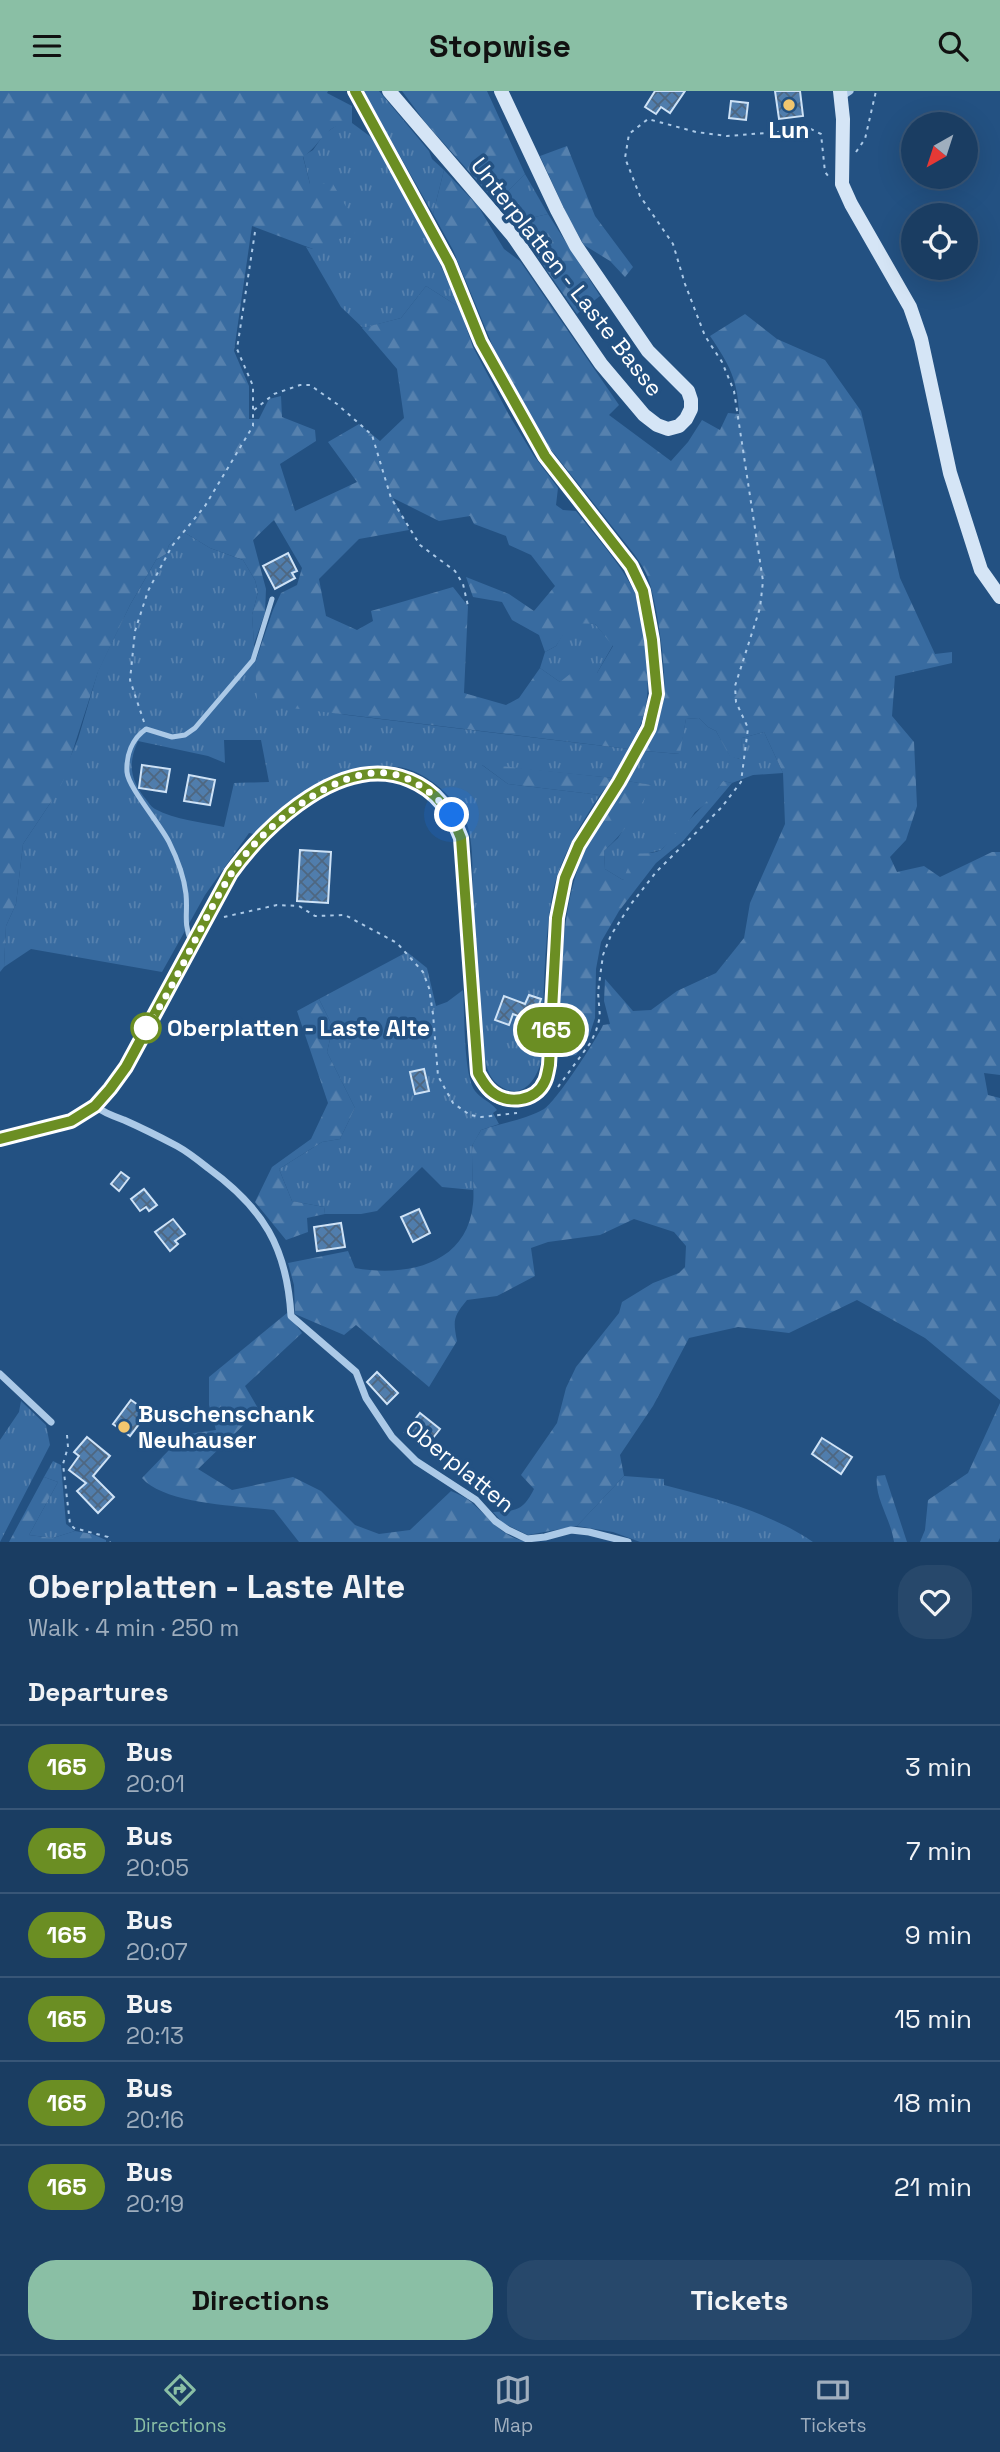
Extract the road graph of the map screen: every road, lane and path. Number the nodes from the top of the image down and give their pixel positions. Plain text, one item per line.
1 (355, 91) edge
2 (390, 91) edge
3 (501, 91) edge
4 (876, 91) edge
5 (844, 93) edge
6 (853, 156) dead end
7 (842, 184) junction
8 (255, 232) dead end
9 (254, 411) junction
10 (1000, 597) edge
11 (272, 599) dead end
12 (468, 606) dead end
13 (146, 729) junction
14 (206, 921) junction
15 (193, 944) junction
16 (556, 1090) dead end
17 (95, 1106) junction
18 (522, 1113) dead end
19 (0, 1139) edge
20 (0, 1374) edge
21 (51, 1422) dead end
22 (67, 1435) dead end
23 (110, 1542) edge
24 (628, 1542) edge

1 - 14 main road
2 - 3 main road, Unterplatten - Laste Basse
4 - 6 path
5 - 7 main road
7 - 10 main road
7 - 16 path
8 - 9 path
9 - 12 path
9 - 13 path
11 - 13 lane
13 - 15 lane
14 - 15 main road
14 - 18 path
15 - 17 main road
17 - 19 main road
17 - 24 street, Oberplatten
20 - 21 street
22 - 23 path

